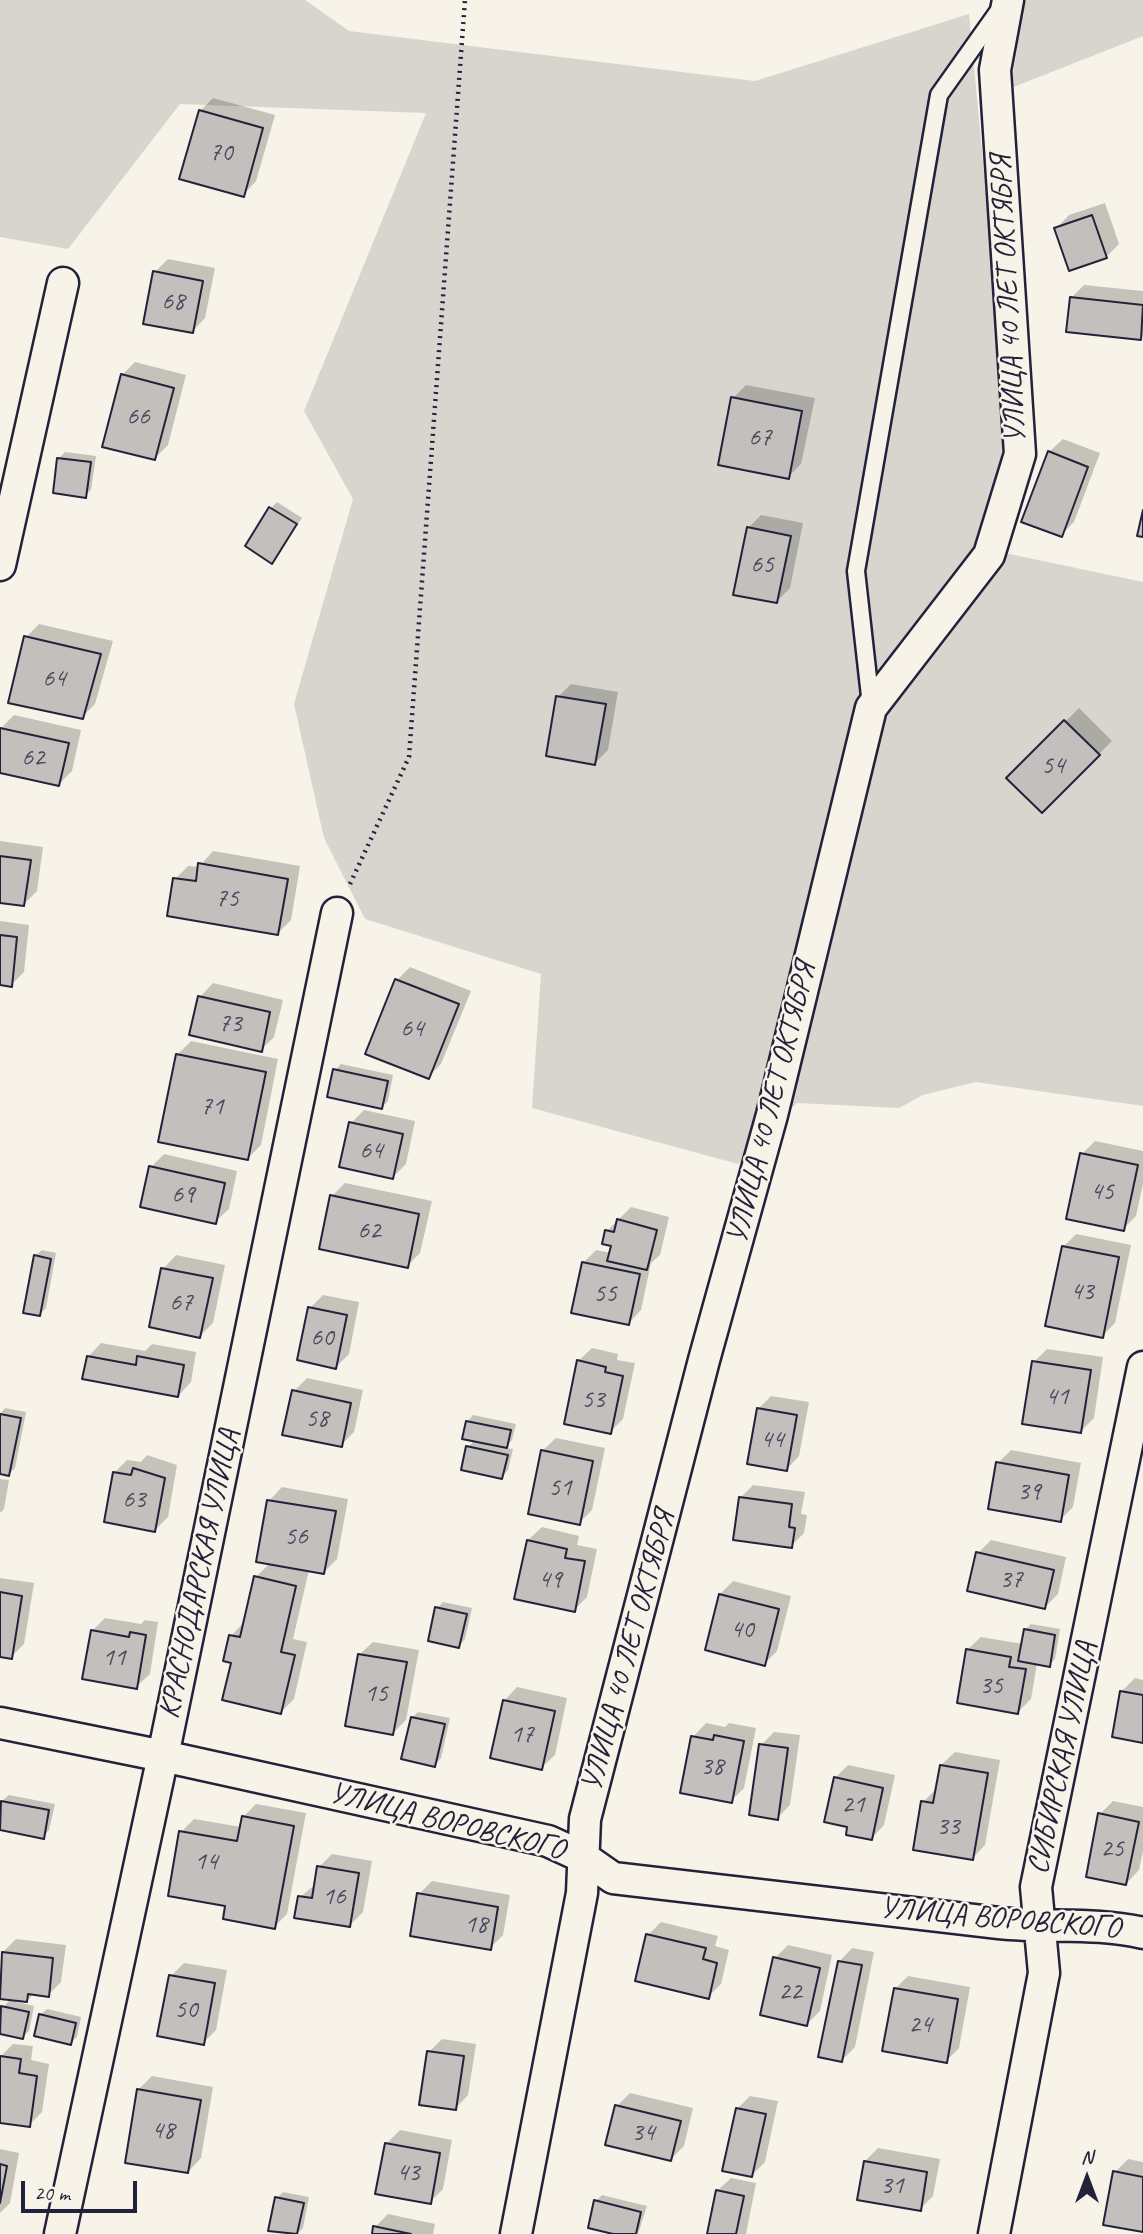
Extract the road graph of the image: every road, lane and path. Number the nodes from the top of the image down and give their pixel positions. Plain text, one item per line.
1 (465, 0) edge
2 (1007, 0) edge
3 (63, 283) dead end
4 (0, 565) edge
5 (871, 708) junction
6 (337, 913) joint
7 (1143, 1367) edge
8 (0, 1723) edge
9 (163, 1756) junction
10 (583, 1857) junction
11 (1042, 1927) junction
12 (1143, 1933) edge
13 (60, 2234) edge
14 (516, 2234) edge
15 (994, 2234) edge

1 - 6 path
2 - 5 lane
2 - 5 street, УЛИЦА 40 ЛЕТ ОКТЯБРЯ
3 - 4 street
5 - 10 street, УЛИЦА 40 ЛЕТ ОКТЯБРЯ
6 - 9 street, КРАСНОДАРСКАЯ УЛИЦА
7 - 11 street, СИБИРСКАЯ УЛИЦА
8 - 9 street, УЛИЦА ВОРОВСКОГО
9 - 10 street, УЛИЦА ВОРОВСКОГО
9 - 13 street, КРАСНОДАРСКАЯ УЛИЦА
10 - 11 street, УЛИЦА ВОРОВСКОГО
10 - 14 street, УЛИЦА 40 ЛЕТ ОКТЯБРЯ
11 - 12 street, УЛИЦА ВОРОВСКОГО
11 - 15 street, СИБИРСКАЯ УЛИЦА

